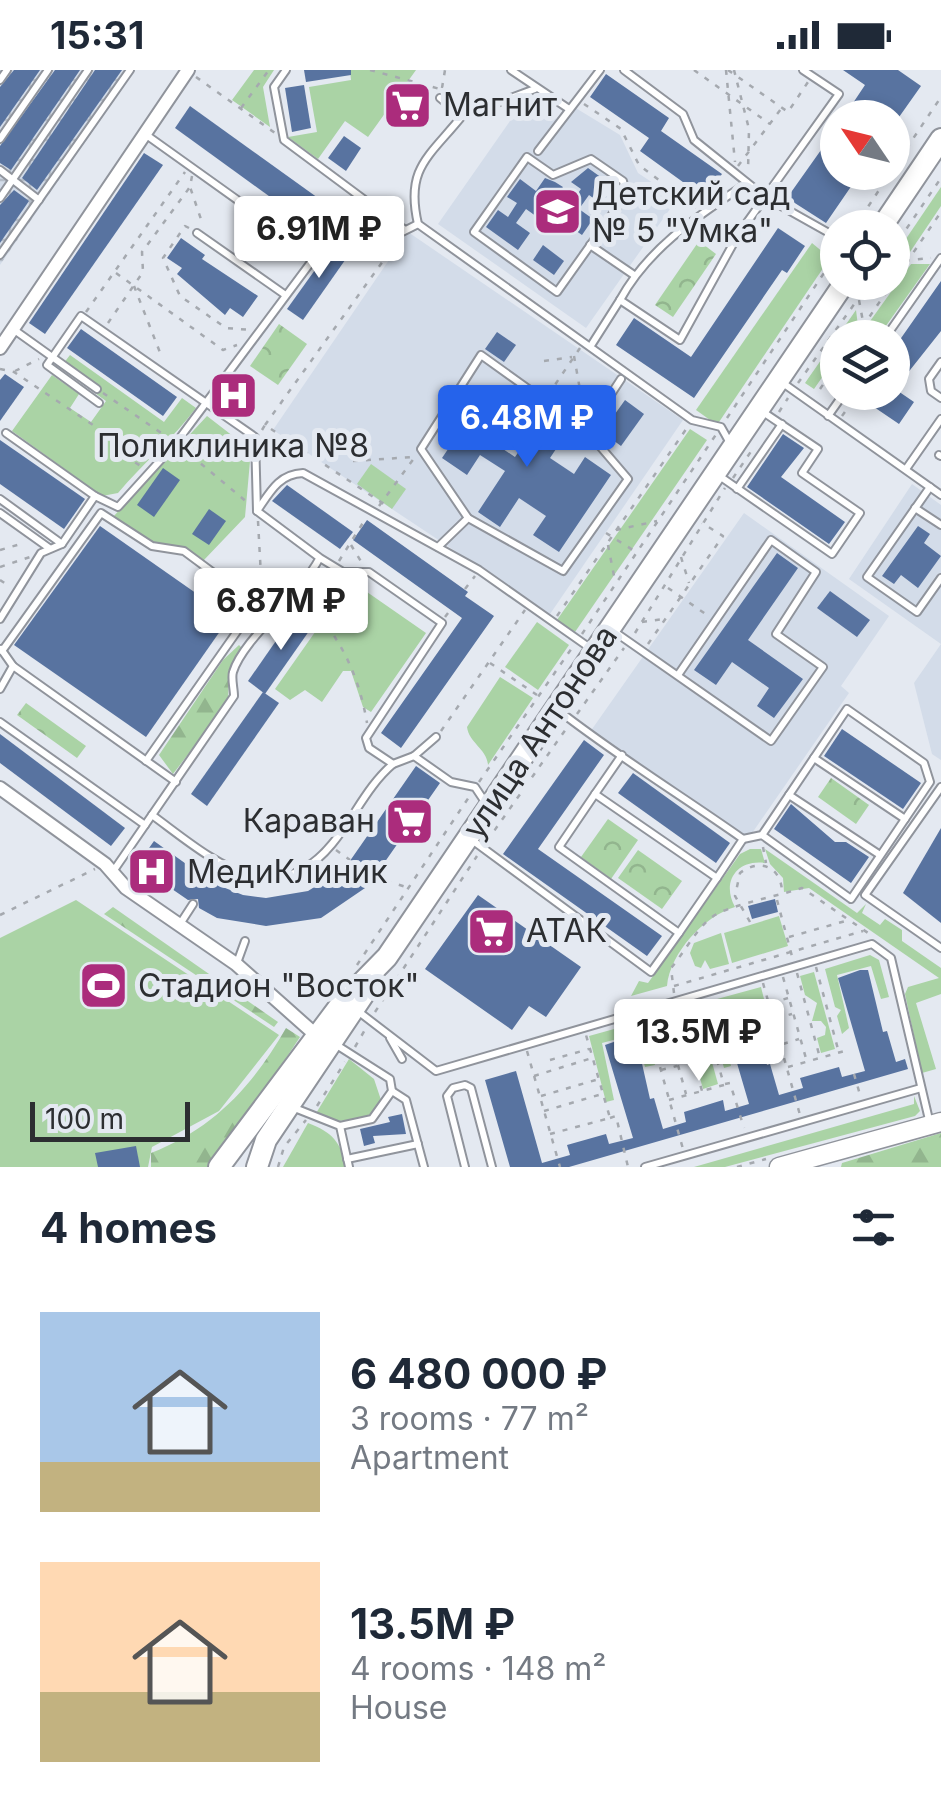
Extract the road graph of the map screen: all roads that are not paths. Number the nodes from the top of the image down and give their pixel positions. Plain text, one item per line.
1 (7, 70) edge
2 (48, 70) edge
3 (88, 70) edge
4 (130, 70) edge
5 (188, 70) edge
6 (286, 70) edge
7 (511, 70) edge
8 (600, 70) edge
9 (624, 70) edge
10 (803, 70) edge
11 (0, 80) edge
12 (535, 89) junction
13 (441, 94) road end
14 (569, 109) junction
15 (462, 116) junction
16 (144, 133) junction
17 (0, 138) edge
18 (941, 139) edge
19 (538, 152) dead end
20 (0, 170) edge
21 (12, 180) junction
22 (748, 183) junction
23 (0, 198) edge
24 (766, 198) junction
25 (38, 200) junction
26 (894, 210) edge
27 (418, 224) junction
28 (820, 228) edge
29 (405, 230) junction
30 (197, 233) road end
31 (590, 245) junction
32 (313, 254) junction
33 (0, 255) edge
34 (941, 257) edge
35 (634, 275) junction
36 (284, 294) junction
37 (620, 300) junction
38 (844, 300) edge
39 (897, 320) edge
40 (12, 329) junction
41 (592, 344) junction
42 (0, 348) edge
43 (52, 355) junction
44 (941, 362) edge
45 (622, 378) dead end
46 (779, 380) junction
47 (98, 389) dead end
48 (941, 398) edge
49 (99, 403) dead end
50 (206, 404) junction
51 (760, 409) junction
52 (832, 410) edge
53 (828, 416) junction
54 (941, 419) edge
55 (782, 424) junction
56 (587, 431) junction
57 (6, 433) dead end
58 (733, 448) junction
59 (906, 469) junction
60 (716, 474) junction
61 (930, 487) junction
62 (737, 489) junction
63 (941, 495) edge
64 (95, 496) junction
65 (0, 499) edge
66 (916, 508) junction
67 (257, 511) junction
68 (0, 513) edge
69 (468, 518) junction
70 (941, 526) edge
71 (62, 544) junction
72 (438, 546) junction
73 (50, 549) junction
74 (320, 558) junction
75 (941, 578) edge
76 (0, 619) edge
77 (610, 630) junction
78 (1, 650) edge
79 (596, 652) junction
80 (13, 666) junction
81 (678, 675) junction
82 (0, 688) edge
83 (556, 710) junction
84 (0, 722) edge
85 (436, 737) road end
86 (622, 754) junction
87 (414, 756) junction
88 (814, 758) junction
89 (146, 761) junction
90 (392, 764) junction
91 (176, 782) junction
92 (941, 787) edge
93 (0, 788) edge
94 (595, 794) junction
95 (789, 795) junction
96 (490, 809) junction
97 (152, 815) junction
98 (905, 819) junction
99 (145, 825) junction
100 (762, 835) junction
101 (468, 837) junction
102 (744, 839) junction
103 (880, 855) junction
104 (220, 864) junction
105 (108, 869) junction
106 (717, 878) junction
107 (210, 880) dead end
108 (193, 904) dead end
109 (179, 925) junction
110 (679, 933) junction
111 (244, 941) dead end
112 (941, 948) edge
113 (387, 956) junction
114 (236, 964) junction
115 (356, 1010) junction
116 (384, 1028) junction
117 (325, 1039) junction
118 (402, 1060) dead end
119 (291, 1074) junction
120 (920, 1088) junction
121 (392, 1091) junction
122 (289, 1106) junction
123 (936, 1124) edge
124 (340, 1126) junction
125 (418, 1144) junction
126 (826, 1161) edge
127 (348, 1163) edge
128 (218, 1167) edge
129 (237, 1167) edge
130 (257, 1167) edge
131 (424, 1167) edge
132 (465, 1167) edge
133 (492, 1167) edge
134 (645, 1167) edge
135 (778, 1167) edge

1 - 11 lane
2 - 17 lane
3 - 21 lane
4 - 25 lane
5 - 16 street
6 - 29 lane
7 - 12 lane
8 - 14 lane
9 - 22 lane
10 - 24 lane
12 - 14 lane
12 - 15 lane
13 - 15 lane
14 - 19 lane
15 - 27 lane
16 - 32 lane
16 - 40 street
18 - 26 main road
20 - 21 lane
21 - 23 lane
21 - 25 lane
22 - 24 lane
22 - 35 lane
24 - 28 lane
24 - 37 lane
25 - 33 lane
27 - 29 lane
27 - 41 lane
29 - 32 lane
30 - 36 lane
31 - 31 lane
31 - 35 lane
32 - 36 lane
34 - 39 lane
35 - 37 lane
36 - 50 lane
37 - 41 lane
38 - 46 main road, улица Антонова
40 - 42 street
40 - 43 lane
41 - 58 lane
43 - 47 lane
43 - 49 lane
43 - 50 lane
44 - 48 lane
45 - 56 lane
46 - 51 main road, улица Антонова
46 - 53 lane
50 - 64 lane
50 - 67 lane
51 - 55 lane
51 - 58 main road, улица Антонова
52 - 53 lane
53 - 59 lane
54 - 59 lane
55 - 62 lane
55 - 62 lane
56 - 69 lane
56 - 69 lane
57 - 64 lane
58 - 60 main road, улица Антонова
59 - 61 lane
60 - 62 lane
60 - 77 main road, улица Антонова
61 - 63 lane
61 - 66 lane
64 - 71 lane
65 - 71 lane
66 - 70 lane
66 - 75 lane
67 - 72 lane
67 - 74 lane
68 - 73 lane
69 - 72 lane
71 - 73 lane
72 - 79 lane
73 - 76 lane
74 - 90 lane
74 - 91 lane
77 - 79 main road, улица Антонова
77 - 81 lane
78 - 80 lane
78 - 89 lane
79 - 83 main road, улица Антонова
80 - 82 lane
80 - 89 lane
81 - 81 lane
83 - 86 lane
83 - 96 main road, улица Антонова
84 - 99 lane
85 - 87 lane
86 - 94 lane
86 - 102 lane
87 - 90 lane
87 - 96 lane
88 - 95 lane
88 - 98 lane
88 - 98 lane
89 - 91 lane
90 - 104 lane
91 - 97 lane
92 - 112 lane
93 - 105 street
94 - 106 lane
94 - 110 lane
95 - 100 lane
95 - 103 lane
96 - 101 main road, улица Антонова
97 - 99 lane
97 - 104 lane
98 - 103 lane
99 - 105 lane
100 - 102 lane
100 - 103 lane
101 - 110 lane
101 - 113 main road, улица Антонова
102 - 106 lane
104 - 107 lane
105 - 109 street
106 - 110 lane
108 - 109 lane
109 - 114 street
111 - 114 lane
113 - 115 main road
113 - 117 main road, улица Антонова
114 - 117 street
115 - 116 lane
115 - 117 main road
116 - 118 lane
116 - 120 lane
117 - 119 main road, улица Антонова
117 - 121 lane
117 - 122 main road
119 - 128 main road, улица Антонова
119 - 129 main road
120 - 123 lane
120 - 134 lane
121 - 124 lane
121 - 125 lane
122 - 124 lane
122 - 130 main road
123 - 126 main road
124 - 127 lane
125 - 127 lane
125 - 131 lane
126 - 135 main road
132 - 133 lane

